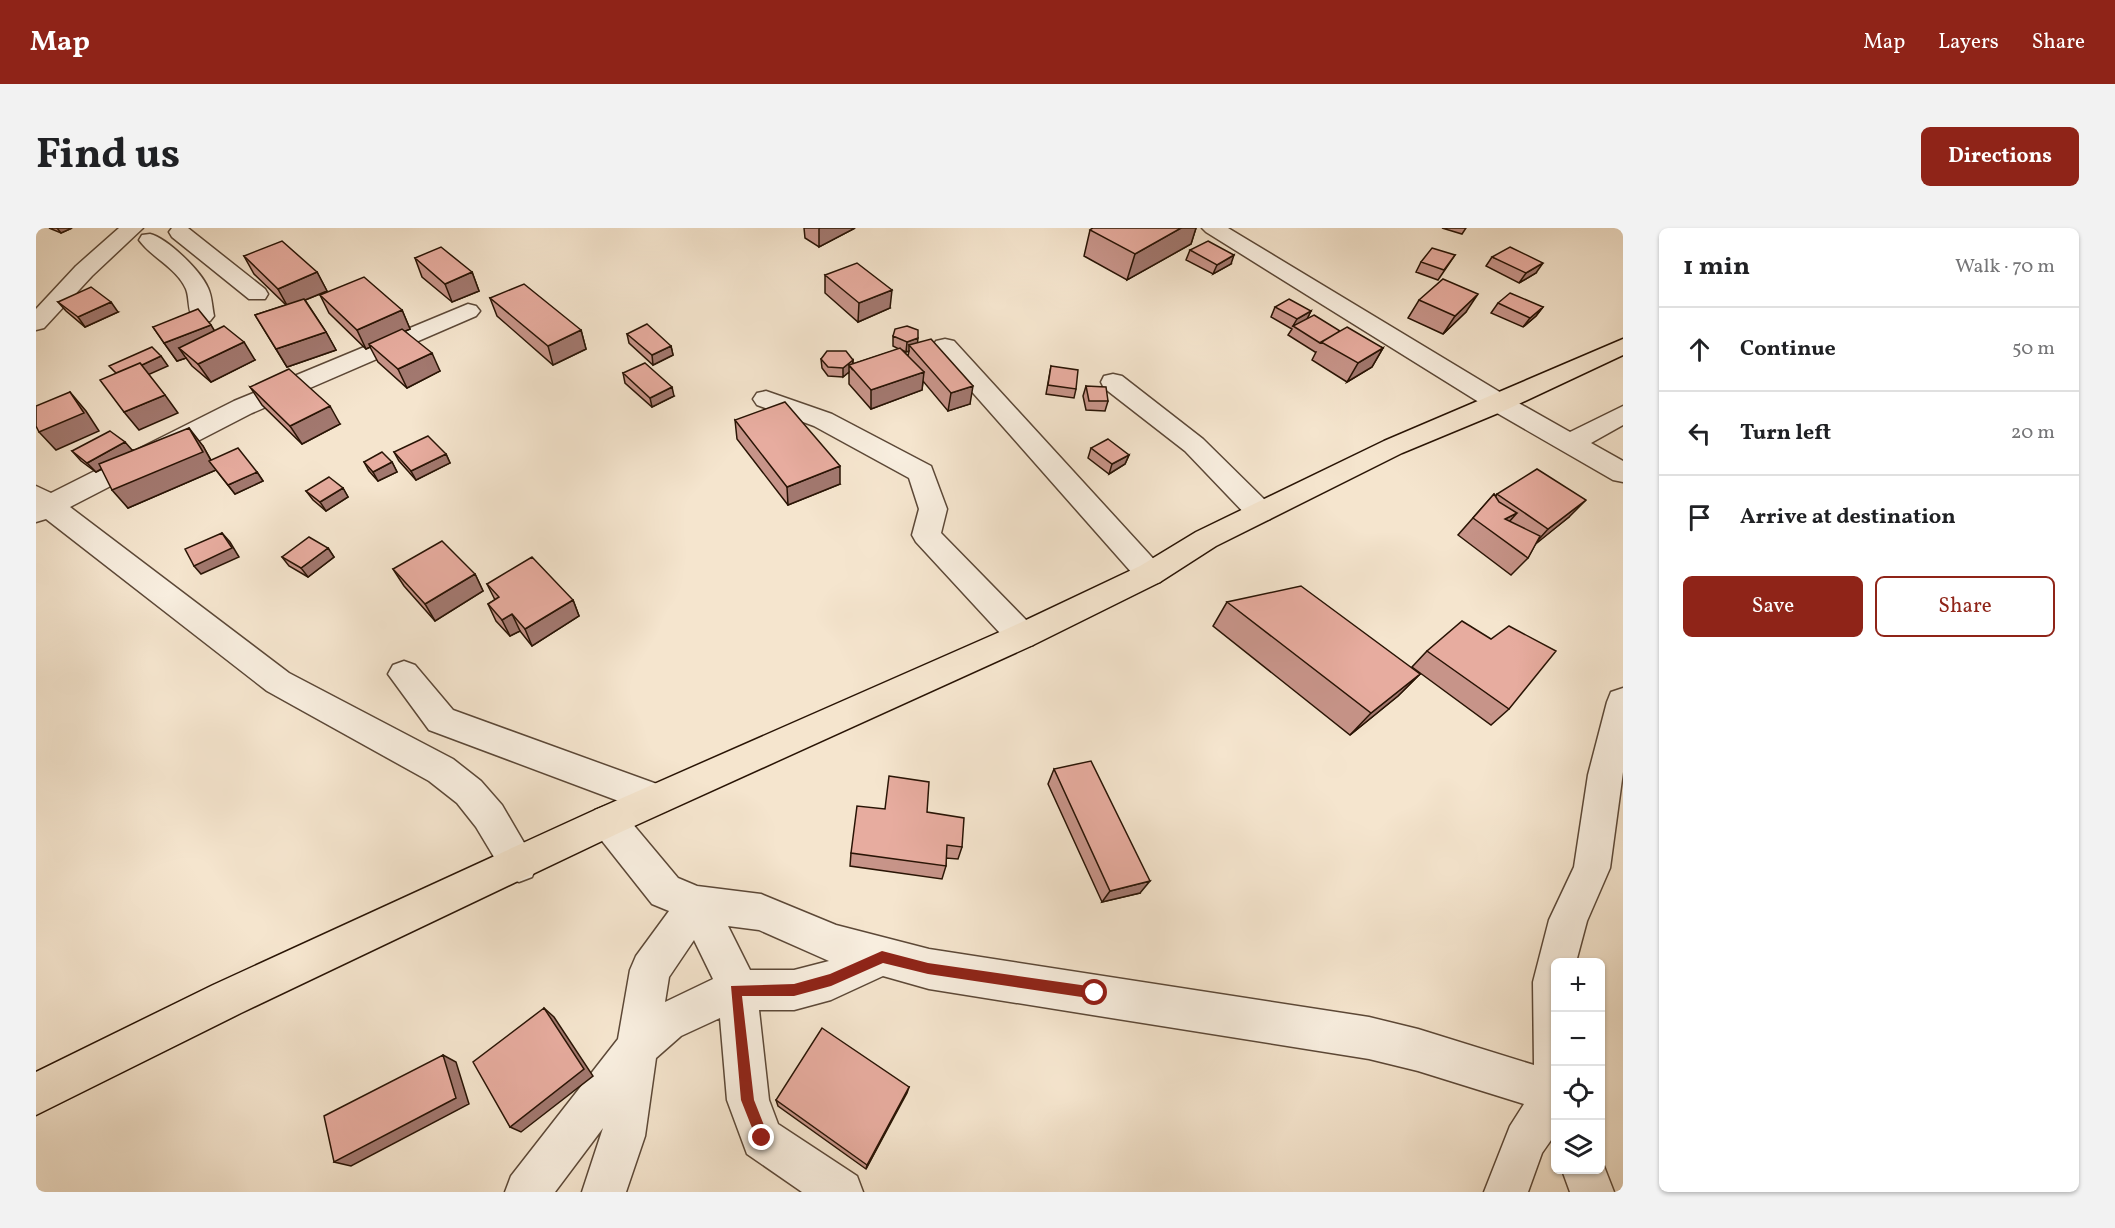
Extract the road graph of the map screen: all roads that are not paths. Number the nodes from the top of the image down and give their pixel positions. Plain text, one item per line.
1 (1213, 228) edge
2 (187, 230) edge
3 (141, 234) edge
4 (257, 294) dead end
5 (468, 311) dead end
6 (201, 316) edge
7 (36, 323) edge
8 (945, 346) dead end
9 (1623, 346) edge
10 (1113, 382) dead end
11 (766, 399) dead end
12 (1499, 403) junction
13 (1623, 414) edge
14 (1570, 443) junction
15 (1623, 473) edge
16 (40, 504) edge
17 (1260, 512) junction
18 (1150, 574) junction
19 (1022, 636) junction
20 (404, 674) dead end
21 (1623, 702) edge
22 (656, 799) junction
23 (608, 821) junction
24 (519, 865) junction
25 (696, 904) junction
26 (882, 957) junction
27 (1558, 958) edge
28 (735, 990) junction
29 (1553, 1012) edge
30 (637, 1048) junction
31 (1555, 1066) edge
32 (1551, 1090) edge
33 (36, 1094) edge
34 (1551, 1100) edge
35 (1585, 1174) edge
36 (527, 1192) edge
37 (604, 1192) edge
38 (841, 1192) edge
39 (1506, 1192) edge
40 (1592, 1192) edge

1 - 12 street
2 - 3 street
2 - 4 street
3 - 6 street
3 - 7 street
5 - 16 street
8 - 18 street
9 - 12 highway
10 - 17 street
11 - 19 street
12 - 14 street
12 - 17 highway
13 - 14 street
14 - 15 street
16 - 24 street
17 - 18 highway
18 - 19 highway
19 - 22 highway
20 - 22 street
21 - 27 street
22 - 23 highway
23 - 24 highway
23 - 25 street
24 - 33 highway
25 - 26 street
25 - 28 street
25 - 30 street
26 - 28 street
26 - 32 street
28 - 30 street
28 - 38 street
29 - 31 street
30 - 36 street
30 - 37 street
34 - 39 street
35 - 40 street

